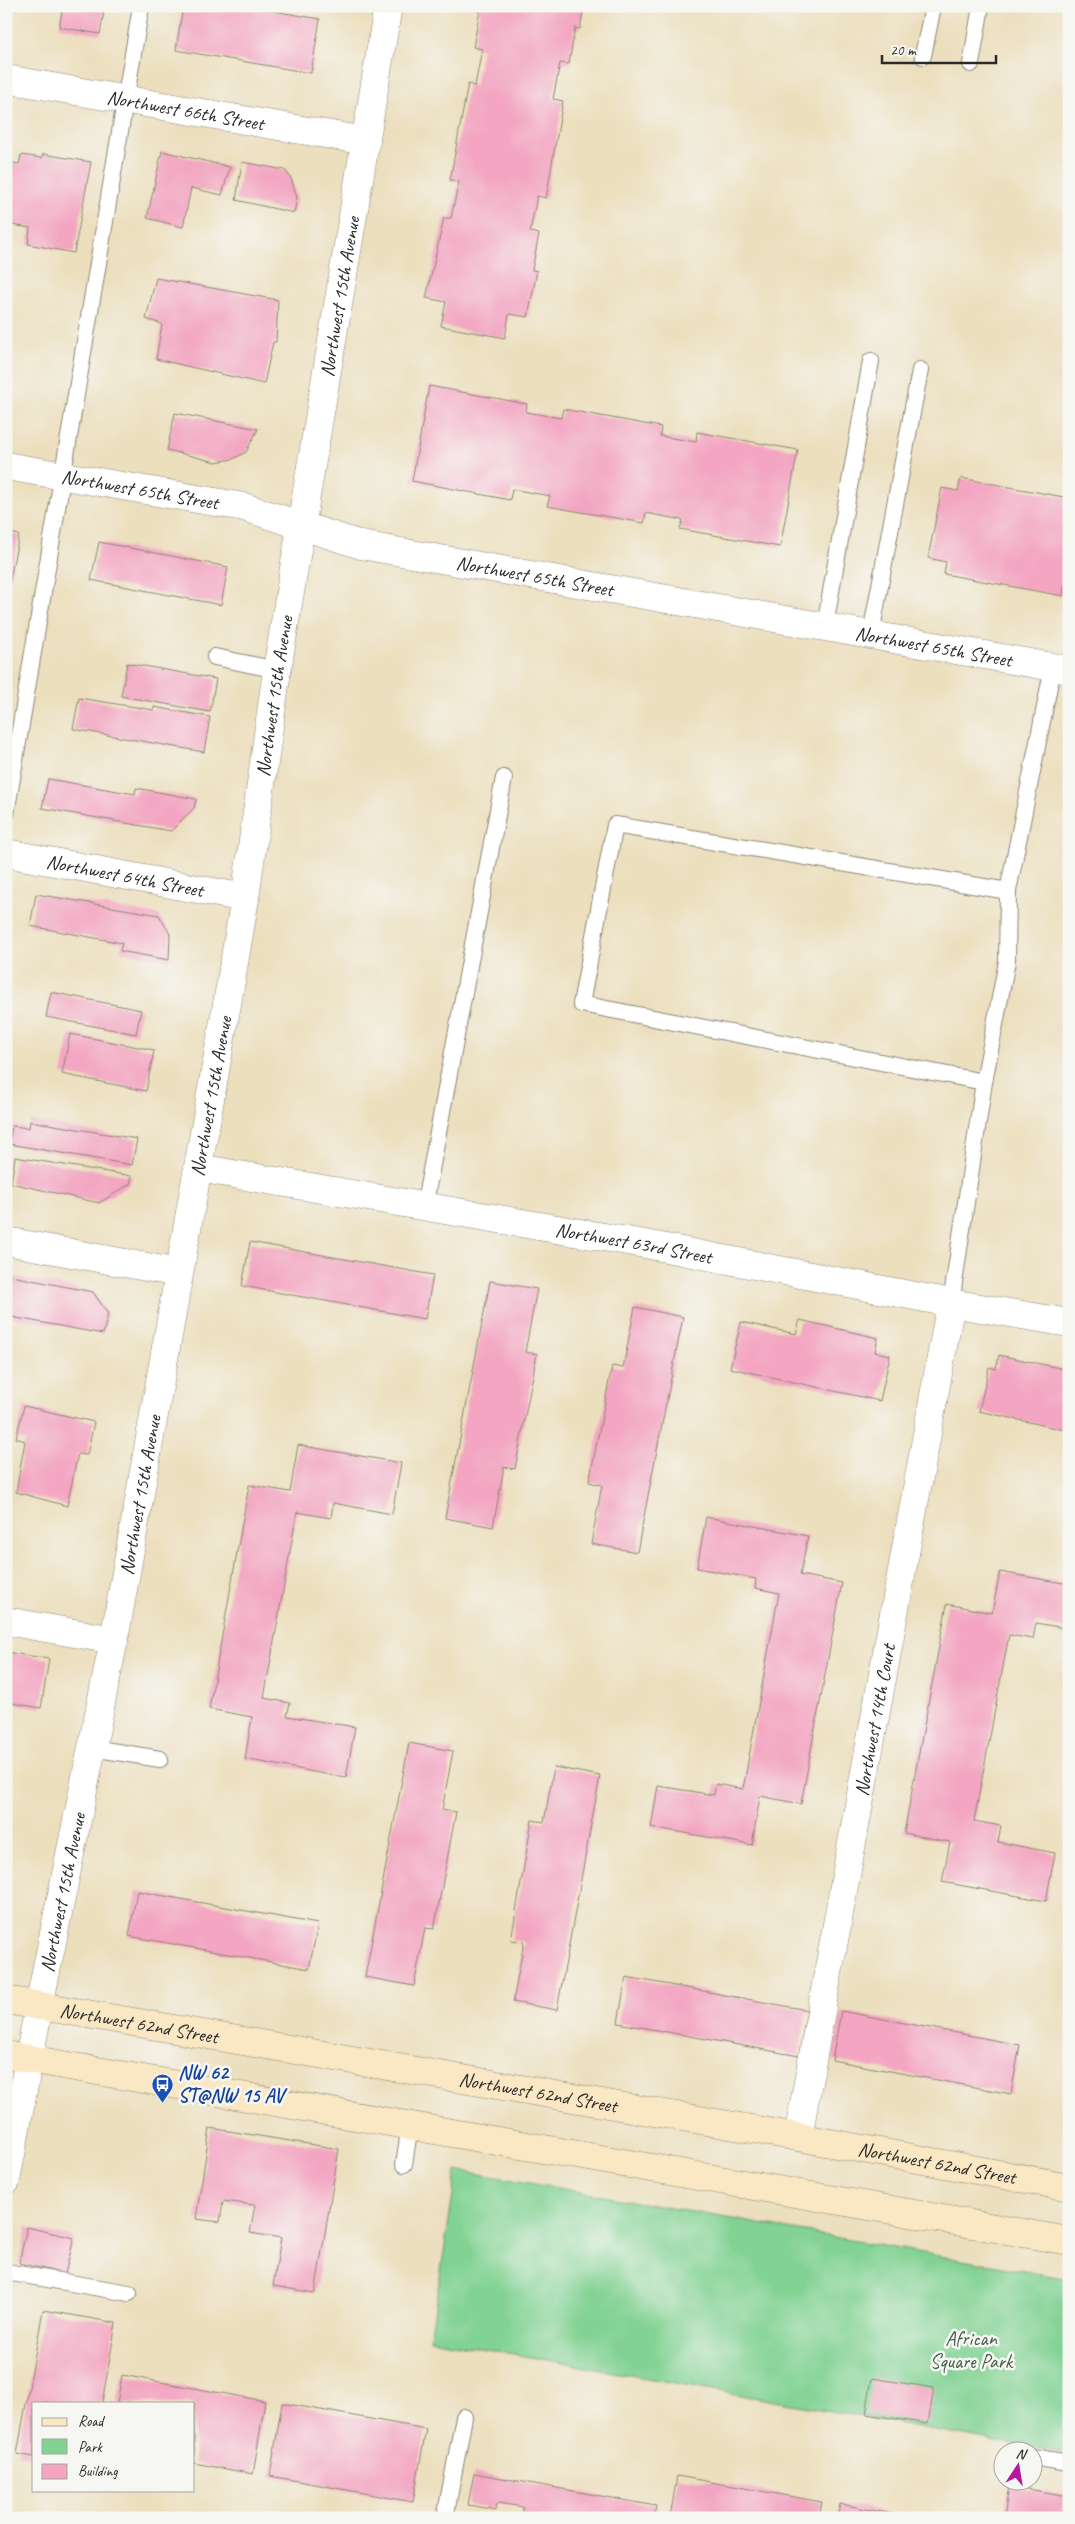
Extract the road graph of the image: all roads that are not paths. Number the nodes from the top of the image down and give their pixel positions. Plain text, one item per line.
1 (141, 6) edge
2 (388, 6) edge
3 (933, 6) edge
4 (981, 6) edge
5 (923, 56) dead end
6 (971, 64) dead end
7 (6, 79) edge
8 (125, 100) junction
9 (366, 141) junction
10 (871, 361) dead end
11 (920, 370) dead end
12 (6, 466) edge
13 (63, 476) junction
14 (301, 526) junction
15 (825, 626) junction
16 (871, 634) junction
17 (215, 657) dead end
18 (1061, 668) edge
19 (277, 670) junction
20 (504, 778) dead end
21 (6, 814) edge
22 (6, 853) edge
23 (1008, 891) junction
24 (245, 898) junction
25 (984, 1082) junction
26 (198, 1168) junction
27 (424, 1208) junction
28 (6, 1241) edge
29 (179, 1273) junction
30 (951, 1303) junction
31 (1069, 1323) edge
32 (6, 1621) edge
33 (114, 1640) junction
34 (92, 1748) junction
35 (160, 1759) dead end
36 (6, 2000) edge
37 (39, 2006) junction
38 (18, 2057) edge
39 (410, 2125) junction
40 (798, 2137) junction
41 (404, 2164) dead end
42 (6, 2181) edge
43 (1069, 2187) edge
44 (1069, 2241) edge
45 (6, 2272) edge
46 (129, 2293) dead end
47 (464, 2417) dead end
48 (1042, 2459) edge
49 (1069, 2463) edge
50 (445, 2518) edge

1 - 8 lane
2 - 9 street, Northwest 15th Avenue
3 - 5 lane
4 - 6 lane
7 - 8 street, Northwest 66th Street
8 - 9 street, Northwest 66th Street
8 - 13 lane
9 - 14 street, Northwest 15th Avenue
10 - 15 lane
11 - 16 lane
12 - 13 street, Northwest 65th Street
13 - 14 street, Northwest 65th Street
13 - 21 lane
14 - 15 street, Northwest 65th Street
14 - 19 street, Northwest 15th Avenue
15 - 16 street, Northwest 65th Street
16 - 18 street, Northwest 65th Street
17 - 19 lane
18 - 23 lane
19 - 24 street, Northwest 15th Avenue
20 - 27 lane
22 - 24 street, Northwest 64th Street
23 - 25 lane
23 - 25 lane
24 - 26 street, Northwest 15th Avenue
25 - 30 lane
26 - 27 street, Northwest 63rd Street
26 - 29 street, Northwest 15th Avenue
27 - 30 street, Northwest 63rd Street
28 - 29 street
29 - 33 street, Northwest 15th Avenue
30 - 31 street, Northwest 63rd Street
30 - 40 street, Northwest 14th Court
32 - 33 street
33 - 34 street, Northwest 15th Avenue
34 - 35 lane
34 - 37 street, Northwest 15th Avenue
36 - 37 main road, Northwest 62nd Street
37 - 38 street, Northwest 15th Avenue
37 - 40 main road, Northwest 62nd Street
38 - 39 main road
38 - 42 street, Northwest 15th Avenue
39 - 41 lane
39 - 44 main road
40 - 43 main road, Northwest 62nd Street
45 - 46 lane
47 - 50 lane
48 - 49 lane

